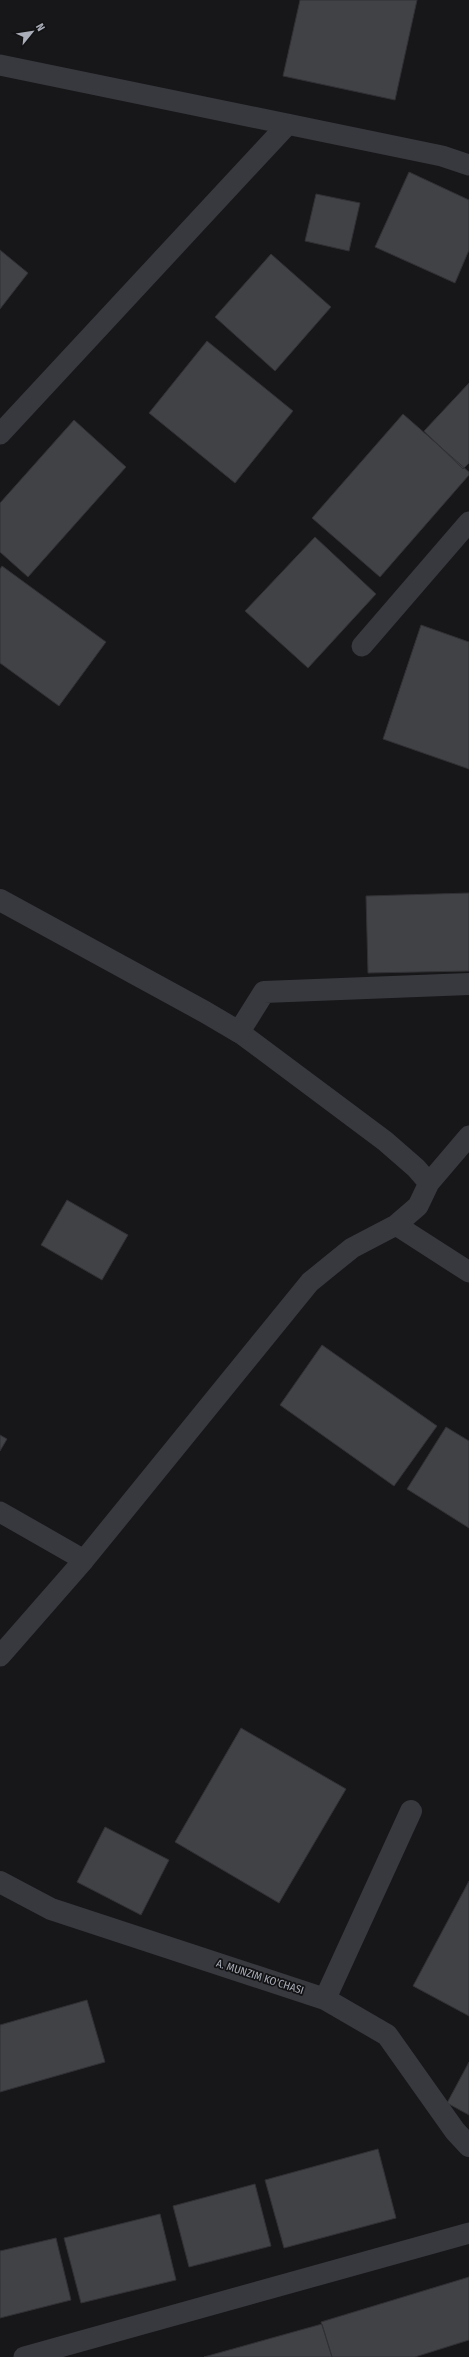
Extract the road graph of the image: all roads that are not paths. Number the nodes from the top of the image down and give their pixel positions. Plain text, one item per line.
1 (0, 65) edge
2 (288, 124) junction
3 (469, 165) edge
4 (0, 434) edge
5 (469, 522) edge
6 (362, 646) dead end
7 (0, 900) edge
8 (469, 984) edge
9 (239, 1032) junction
10 (469, 1136) edge
11 (429, 1183) junction
12 (396, 1225) junction
13 (469, 1272) edge
14 (0, 1512) edge
15 (84, 1560) junction
16 (0, 1656) edge
17 (411, 1811) dead end
18 (0, 1882) edge
19 (325, 1999) junction
20 (469, 2146) edge
21 (469, 2233) edge
22 (24, 2357) edge

1 - 2 lane
2 - 3 lane
2 - 4 lane
5 - 6 lane
7 - 9 street
8 - 9 street
9 - 11 lane
10 - 11 lane
11 - 12 lane
12 - 13 lane
12 - 15 lane
14 - 15 lane
15 - 16 lane
17 - 19 street
18 - 19 street, A. MUNZIM KO'CHASI
19 - 20 street, A. MUNZIM KO'CHASI
21 - 22 lane

